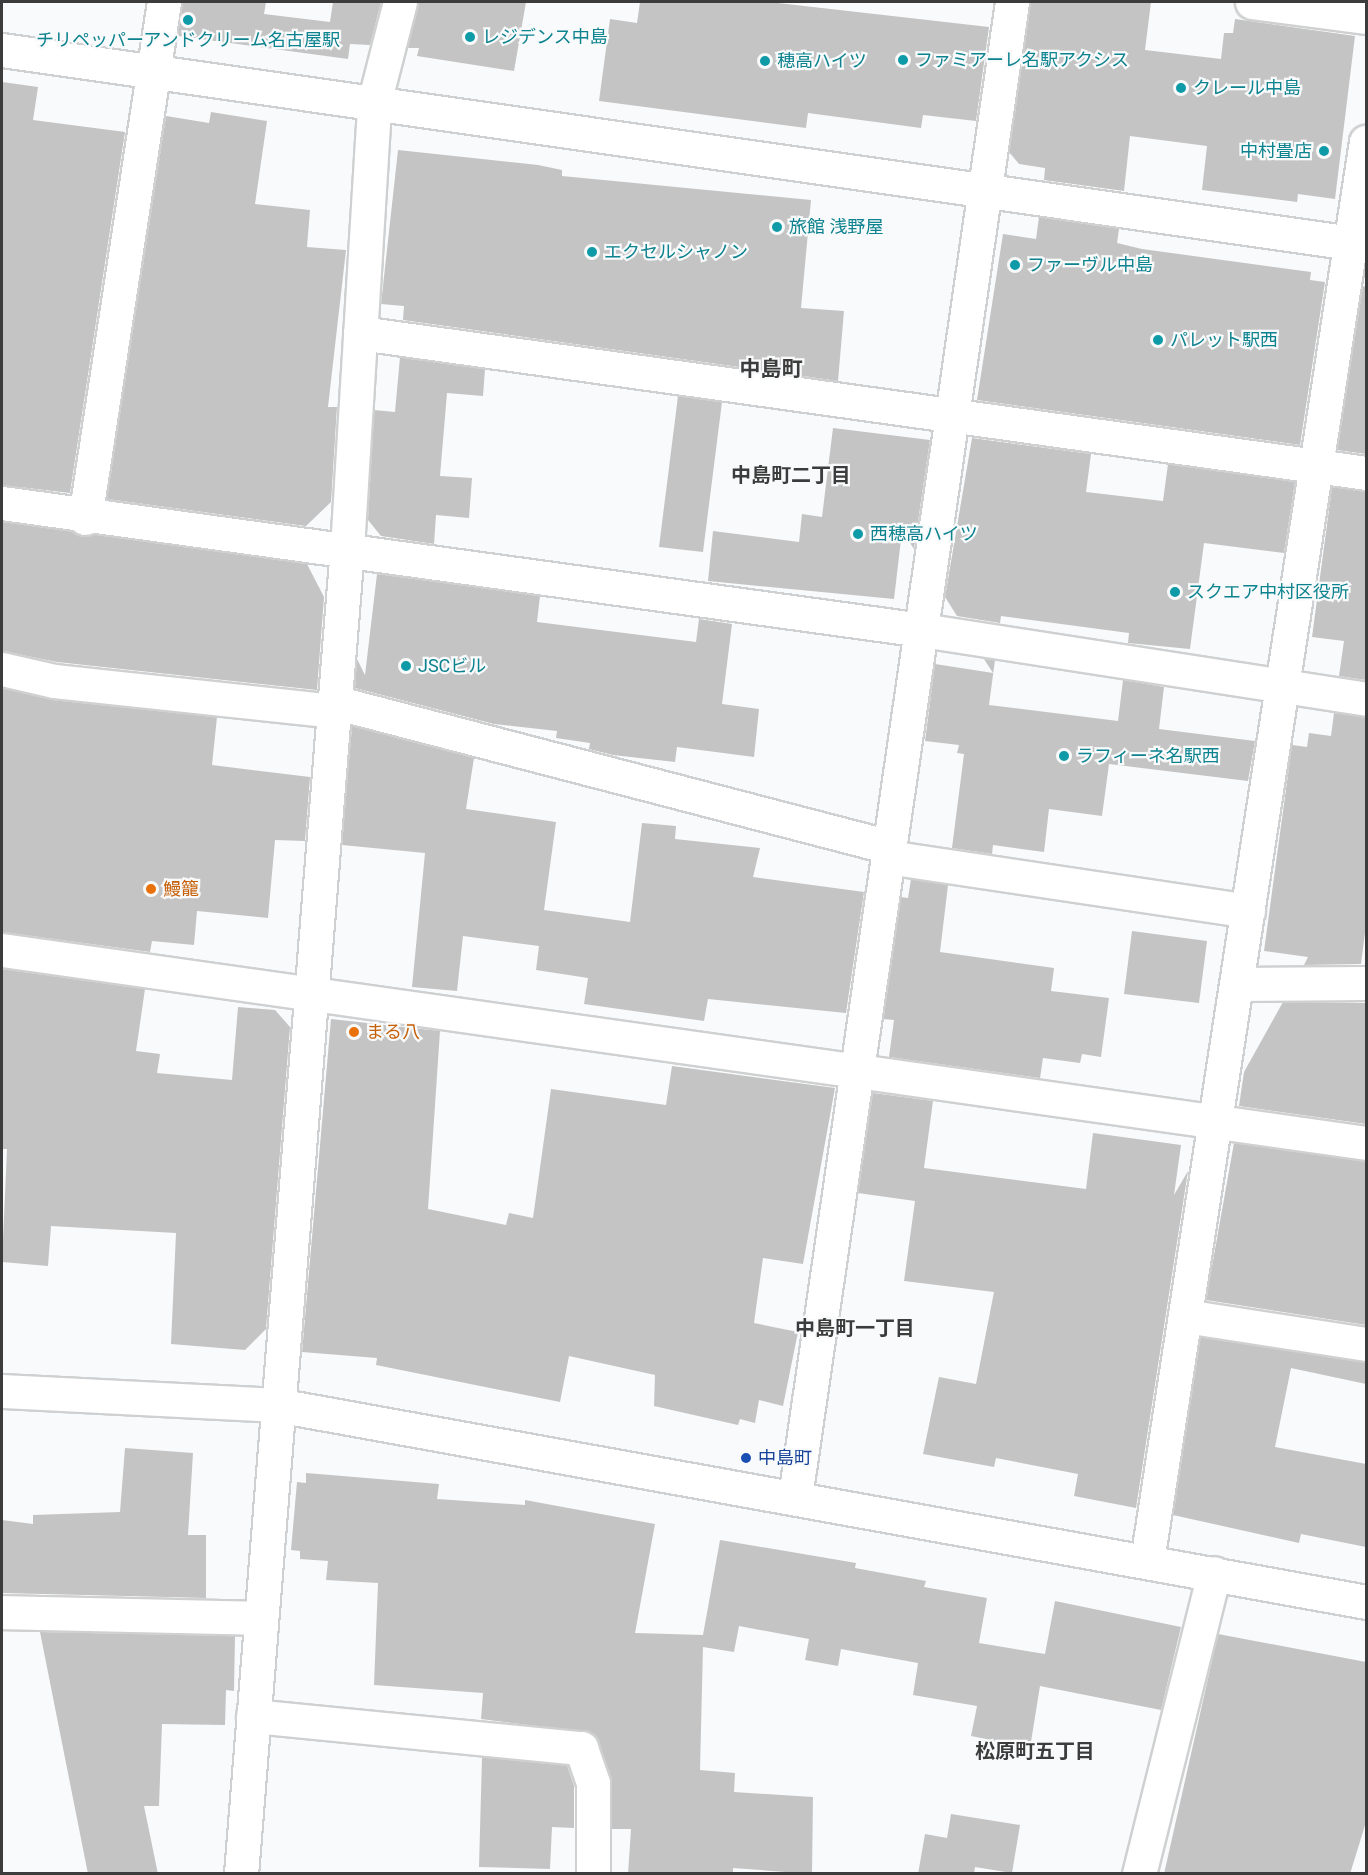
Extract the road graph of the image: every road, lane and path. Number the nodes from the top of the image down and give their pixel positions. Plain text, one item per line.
1 (164, 2) edge
2 (400, 2) edge
3 (1012, 2) edge
4 (1252, 2) edge
5 (1366, 17) edge
6 (2, 50) edge
7 (153, 72) junction
8 (374, 103) junction
9 (1366, 142) edge
10 (985, 190) junction
11 (1360, 244) edge
12 (360, 333) junction
13 (952, 417) junction
14 (1318, 466) junction
15 (1366, 473) edge
16 (2, 503) edge
17 (85, 518) junction
18 (347, 549) junction
19 (922, 630) junction
20 (2, 669) edge
21 (1283, 688) junction
22 (1366, 699) edge
23 (333, 707) junction
24 (889, 852) junction
25 (1248, 911) junction
26 (2, 951) edge
27 (1366, 983) edge
28 (1237, 984) junction
29 (309, 990) junction
30 (858, 1071) junction
31 (1216, 1120) junction
32 (1366, 1143) edge
33 (1185, 1316) junction
34 (1366, 1344) edge
35 (2, 1391) edge
36 (277, 1405) junction
37 (795, 1497) junction
38 (1147, 1561) junction
39 (1214, 1573) junction
40 (1366, 1602) edge
41 (2, 1612) edge
42 (261, 1618) junction
43 (253, 1716) junction
44 (241, 1874) edge
45 (593, 1874) edge
46 (1139, 1874) edge

1 - 7 street
2 - 8 street
3 - 10 street
4 - 5 street
6 - 7 street
7 - 8 street
7 - 17 street
8 - 10 street
8 - 12 street
9 - 11 street
10 - 11 street
10 - 13 street
11 - 14 street
12 - 13 street
12 - 18 street
13 - 14 street
13 - 19 street
14 - 15 street
14 - 21 street
16 - 17 street
17 - 18 street
18 - 19 street
18 - 23 street
19 - 21 street
19 - 24 street
20 - 23 street
21 - 22 street
21 - 25 street
23 - 24 street
23 - 29 street
24 - 25 street
24 - 30 street
25 - 28 street
26 - 29 street
27 - 28 street
28 - 31 street
29 - 30 street
29 - 36 street
30 - 31 street
30 - 37 street
31 - 32 street
31 - 33 street
33 - 34 street
33 - 38 street
35 - 36 street
36 - 37 street
36 - 42 street
37 - 38 street
38 - 39 street
39 - 40 street
39 - 46 street
41 - 42 street
42 - 43 street
43 - 44 street
43 - 45 street

